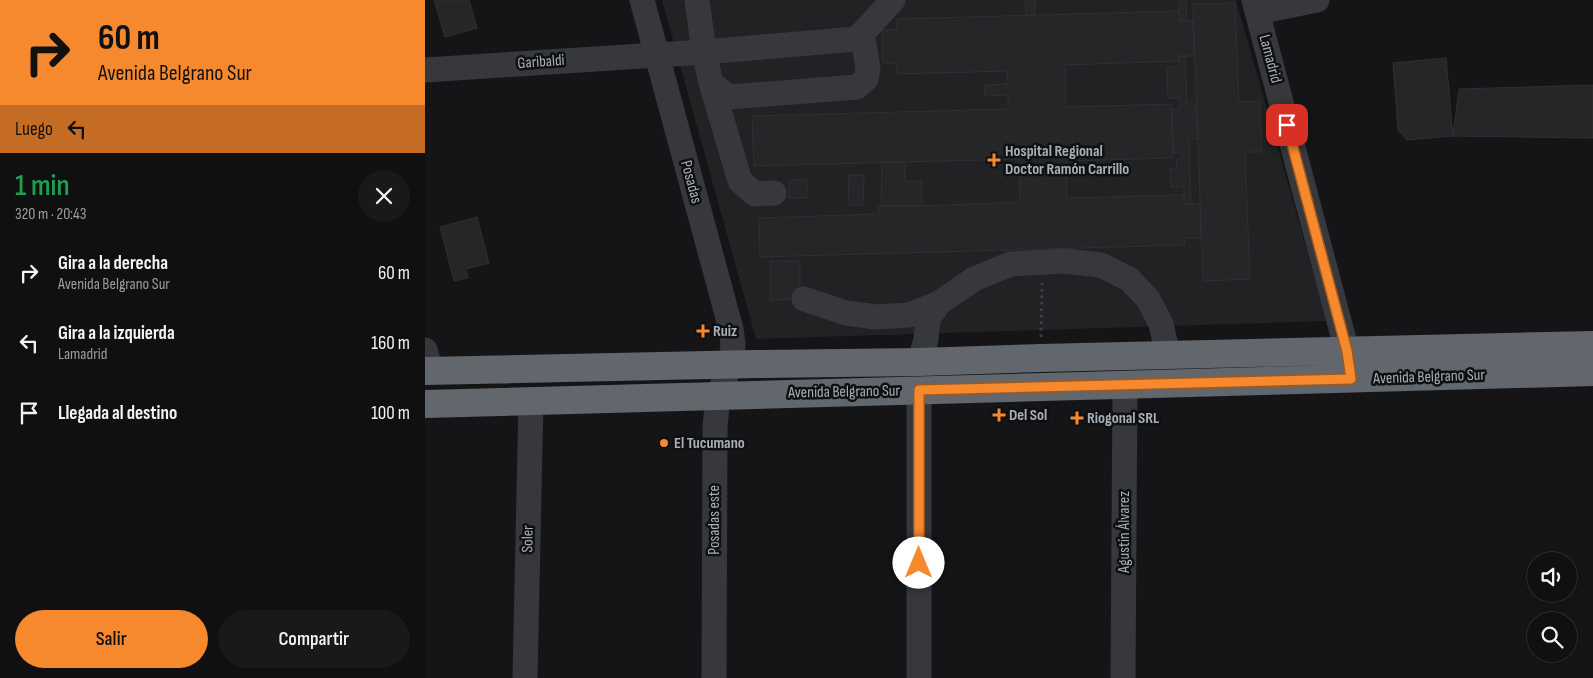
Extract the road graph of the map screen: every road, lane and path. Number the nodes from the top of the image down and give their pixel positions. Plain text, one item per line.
1 (642, 0) edge
2 (697, 0) edge
3 (898, 0) edge
4 (1317, 0) edge
5 (1256, 6) edge
6 (857, 39) junction
7 (704, 52) junction
8 (657, 55) junction
9 (425, 70) edge
10 (711, 83) junction
11 (774, 193) dead end
12 (1043, 262) junction
13 (804, 299) dead end
14 (939, 303) junction
15 (1593, 345) edge
16 (1347, 351) junction
17 (1168, 355) junction
18 (1041, 358) junction
19 (919, 362) junction
20 (427, 364) edge
21 (731, 364) junction
22 (1593, 372) edge
23 (1351, 379) junction
24 (1125, 385) junction
25 (919, 390) junction
26 (718, 395) junction
27 (531, 400) junction
28 (425, 404) edge
29 (525, 678) edge
30 (714, 678) edge
31 (919, 678) edge
32 (1123, 678) edge

1 - 8 street, Posadas
2 - 7 street
3 - 6 street
4 - 5 street
5 - 16 street, Lamadrid
6 - 7 street, Garibaldi
6 - 10 street
7 - 8 street, Garibaldi
7 - 10 street
8 - 9 street, Garibaldi
8 - 21 street, Posadas
10 - 11 street
12 - 14 street
12 - 17 street
12 - 18 path
13 - 14 street
14 - 19 street
15 - 16 highway, Avenida Belgrano Sur
16 - 17 highway, Avenida Belgrano Sur
16 - 23 street, Lamadrid
17 - 18 highway, Avenida Belgrano Sur
18 - 19 highway, Avenida Belgrano Sur
19 - 21 highway, Avenida Belgrano Sur
20 - 21 highway, Avenida Belgrano Sur
21 - 26 street, Posadas este
22 - 23 highway, Avenida Belgrano Sur
23 - 24 highway, Avenida Belgrano Sur
24 - 25 highway, Avenida Belgrano Sur
24 - 32 street, Agustín Álvarez
25 - 26 highway, Avenida Belgrano Sur
25 - 31 street
26 - 27 highway, Avenida Belgrano Sur
26 - 30 street, Posadas este
27 - 28 highway, Avenida Belgrano Sur
27 - 29 street, Soler

